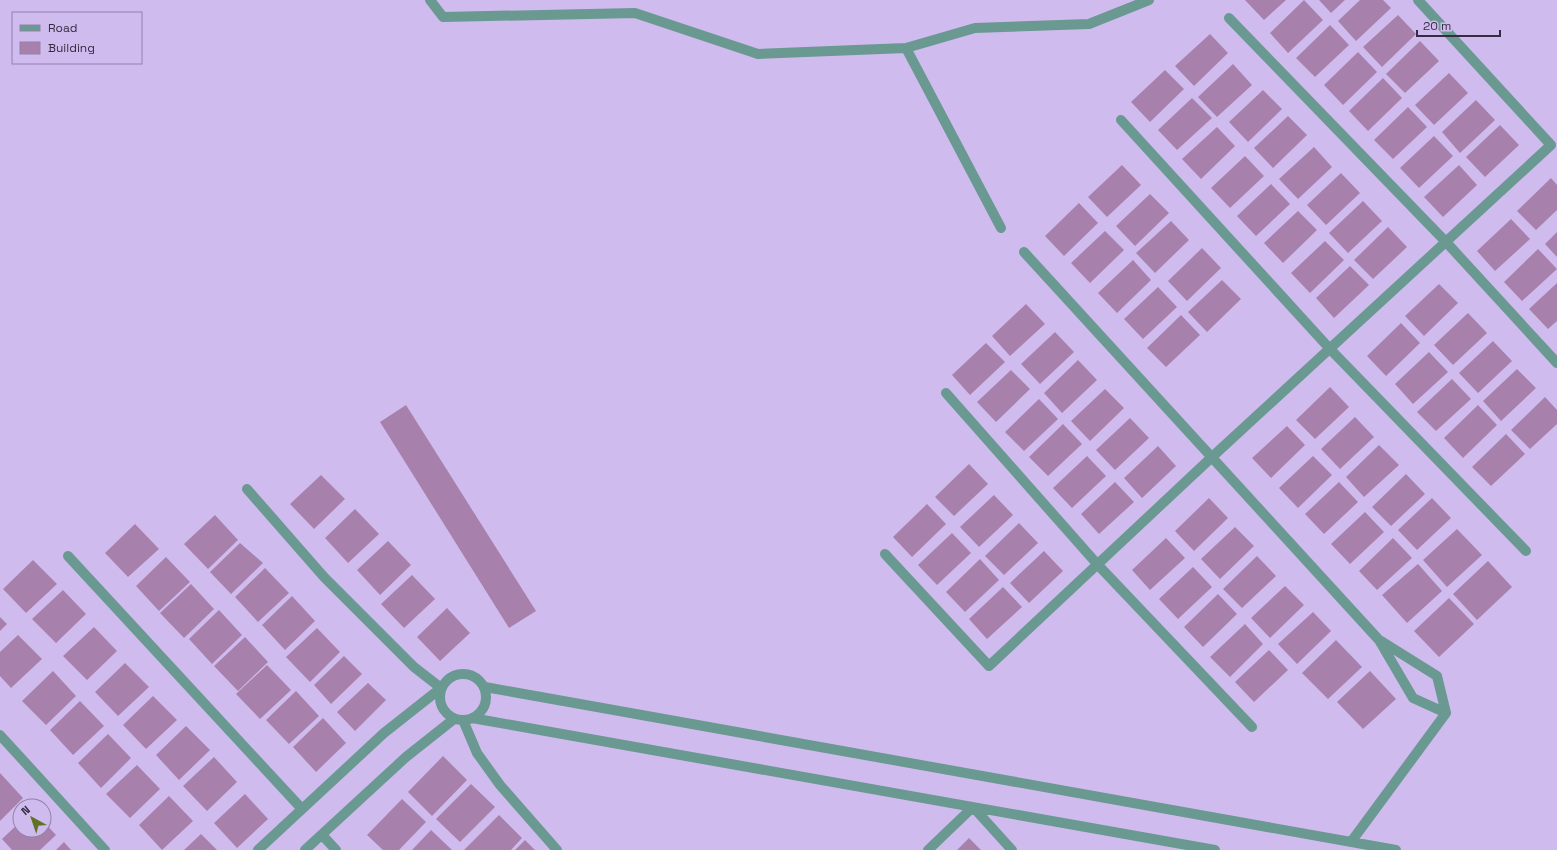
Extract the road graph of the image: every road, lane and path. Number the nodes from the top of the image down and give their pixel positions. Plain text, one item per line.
1 (430, 0) edge
2 (1149, 0) edge
3 (1418, 0) edge
4 (1229, 18) dead end
5 (906, 48) junction
6 (1121, 120) dead end
7 (1554, 148) edge
8 (1001, 228) dead end
9 (1446, 242) junction
10 (1024, 252) dead end
11 (1330, 350) junction
12 (1557, 363) edge
13 (946, 393) dead end
14 (1212, 457) junction
15 (247, 489) dead end
16 (1526, 551) dead end
17 (886, 554) dead end
18 (68, 556) dead end
19 (1098, 565) junction
20 (1379, 640) junction
21 (485, 687) junction
22 (441, 688) junction
23 (1446, 713) junction
24 (463, 719) junction
25 (1252, 727) dead end
26 (0, 735) edge
27 (973, 807) junction
28 (302, 809) junction
29 (322, 835) junction
30 (1351, 842) junction
31 (105, 850) edge
32 (258, 850) edge
33 (305, 850) edge
34 (336, 850) edge
35 (558, 850) edge
36 (928, 850) edge
37 (1012, 850) edge
38 (1215, 850) edge
39 (1396, 850) edge

1 - 5 street
2 - 5 street
3 - 7 street
4 - 9 street
5 - 8 street
6 - 11 street
7 - 9 street
9 - 11 street
9 - 12 street
10 - 14 street
11 - 14 street
11 - 16 street
13 - 19 street
14 - 19 street
14 - 20 street
15 - 22 street
17 - 19 street
18 - 28 street
19 - 25 street
20 - 23 street
20 - 23 street
21 - 22 street
21 - 24 street
21 - 30 street
22 - 24 street
22 - 28 street
23 - 30 street
24 - 27 street
24 - 29 street
24 - 35 street
26 - 31 street
27 - 36 street
27 - 37 street
27 - 38 street
28 - 32 street
29 - 33 street
29 - 34 street
30 - 39 street

